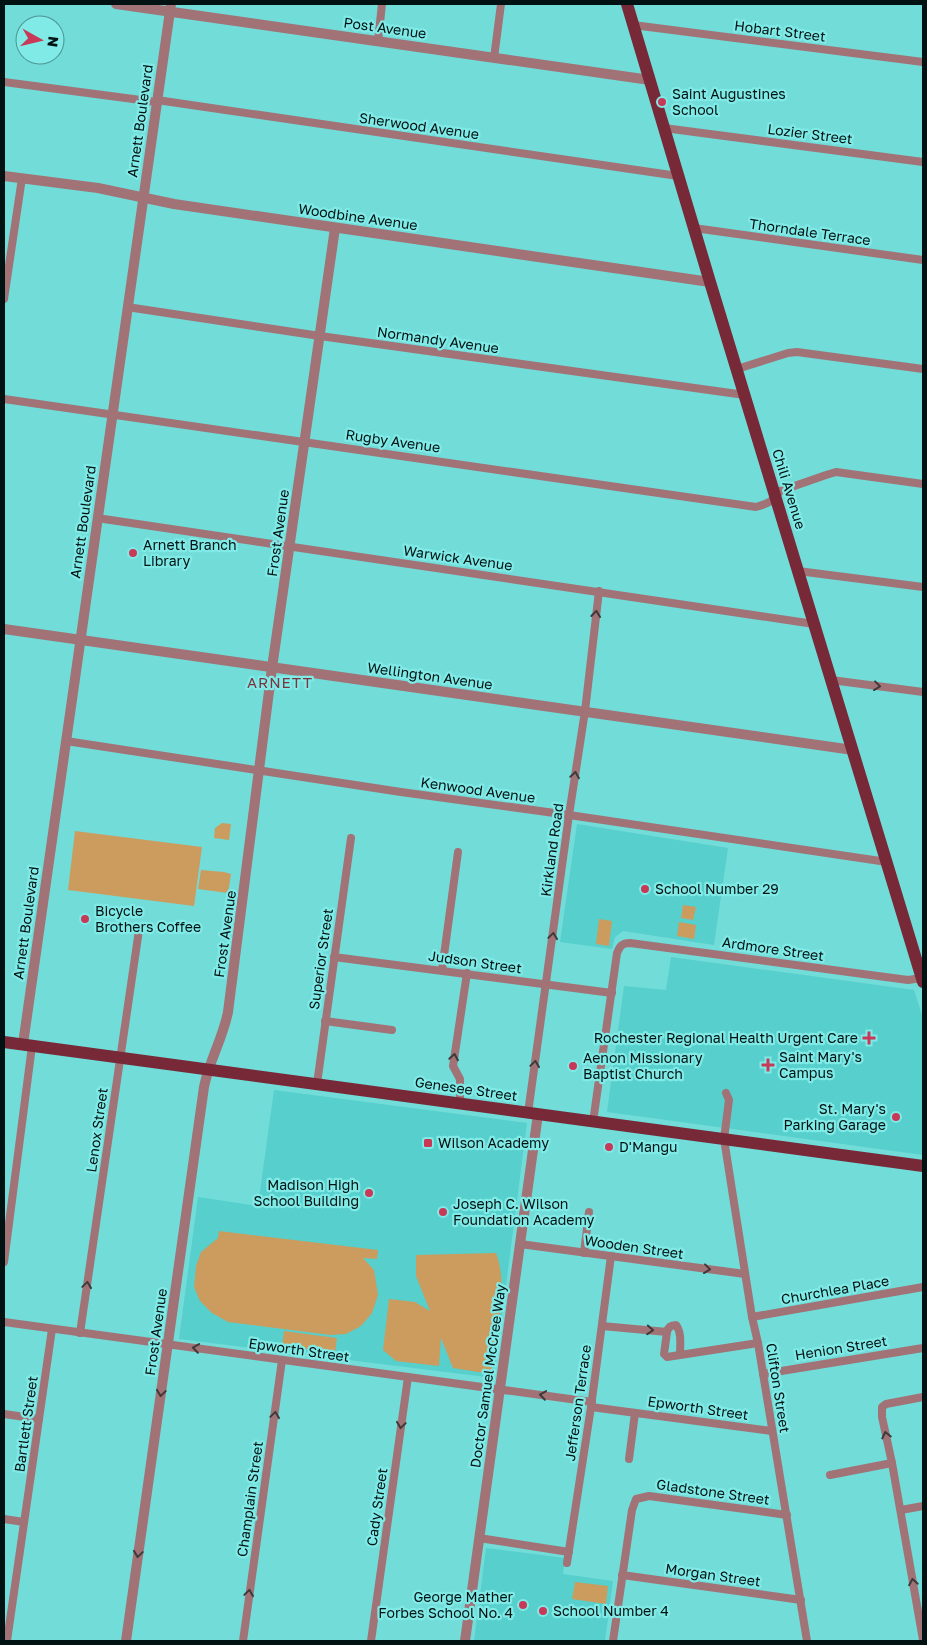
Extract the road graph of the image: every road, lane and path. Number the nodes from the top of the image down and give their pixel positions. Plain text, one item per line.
1 (116, 4) edge
2 (382, 4) edge
3 (500, 4) edge
4 (627, 4) edge
5 (170, 8) edge
6 (633, 25) junction
7 (378, 41) junction
8 (494, 58) junction
9 (923, 62) edge
10 (650, 80) junction
11 (4, 82) edge
12 (156, 101) junction
13 (664, 128) junction
14 (923, 162) edge
15 (4, 176) edge
16 (678, 176) junction
17 (22, 178) junction
18 (143, 197) junction
19 (335, 228) junction
20 (694, 228) junction
21 (923, 260) edge
22 (710, 282) junction
23 (4, 299) edge
24 (127, 307) junction
25 (320, 336) junction
26 (923, 369) edge
27 (737, 370) junction
28 (745, 396) junction
29 (4, 399) edge
30 (112, 414) junction
31 (305, 441) junction
32 (923, 484) edge
33 (776, 497) junction
34 (97, 518) junction
35 (290, 547) junction
36 (798, 571) junction
37 (923, 587) edge
38 (599, 591) junction
39 (814, 624) junction
40 (4, 629) edge
41 (80, 640) junction
42 (272, 668) junction
43 (831, 680) junction
44 (923, 692) edge
45 (585, 711) junction
46 (66, 742) junction
47 (853, 750) junction
48 (260, 771) junction
49 (569, 815) junction
50 (351, 838) dead end
51 (458, 852) dead end
52 (887, 862) junction
53 (139, 930) dead end
54 (334, 957) junction
55 (442, 970) junction
56 (467, 973) junction
57 (923, 980) edge
58 (546, 984) junction
59 (612, 993) junction
60 (325, 1021) junction
61 (392, 1030) dead end
62 (4, 1042) edge
63 (28, 1045) junction
64 (120, 1057) junction
65 (209, 1070) junction
66 (317, 1084) junction
67 (726, 1093) dead end
68 (460, 1103) junction
69 (533, 1113) junction
70 (593, 1122) junction
71 (724, 1139) junction
72 (923, 1166) edge
73 (589, 1212) dead end
74 (520, 1244) junction
75 (584, 1252) junction
76 (611, 1256) junction
77 (4, 1262) edge
78 (745, 1274) junction
79 (923, 1287) edge
80 (752, 1317) junction
81 (4, 1322) edge
82 (602, 1326) junction
83 (52, 1329) junction
84 (667, 1332) junction
85 (80, 1333) junction
86 (758, 1344) junction
87 (168, 1345) junction
88 (923, 1348) edge
89 (680, 1355) junction
90 (282, 1360) junction
91 (763, 1374) junction
92 (408, 1377) junction
93 (500, 1389) junction
94 (923, 1398) edge
95 (591, 1404) junction
96 (635, 1413) junction
97 (4, 1414) edge
98 (39, 1419) junction
99 (772, 1431) junction
100 (629, 1459) dead end
101 (892, 1463) junction
102 (830, 1475) dead end
103 (923, 1506) edge
104 (901, 1510) junction
105 (787, 1515) junction
106 (4, 1519) edge
107 (24, 1522) junction
108 (479, 1538) junction
109 (569, 1552) junction
110 (568, 1563) dead end
111 (622, 1575) junction
112 (801, 1600) junction
113 (922, 1629) edge
114 (923, 1640) edge
115 (7, 1641) edge
116 (126, 1641) edge
117 (242, 1641) edge
118 (371, 1641) edge
119 (465, 1641) edge
120 (613, 1641) edge
121 (807, 1641) edge

1 - 5 street, Post Avenue
2 - 7 street
3 - 8 street
4 - 6 main road, Chili Avenue
5 - 7 street, Post Avenue
5 - 12 street, Arnett Boulevard
6 - 9 street, Hobart Street
6 - 10 main road, Chili Avenue
7 - 8 street, Post Avenue
8 - 10 street, Post Avenue
10 - 13 main road, Chili Avenue
11 - 12 street, Sherwood Avenue
12 - 16 street, Sherwood Avenue
12 - 18 street, Arnett Boulevard
13 - 14 street, Lozier Street
13 - 16 main road, Chili Avenue
15 - 17 street, Woodbine Avenue
16 - 20 main road, Chili Avenue
17 - 18 street, Woodbine Avenue
17 - 23 street
18 - 19 street, Woodbine Avenue
18 - 24 street, Arnett Boulevard
19 - 22 street, Woodbine Avenue
19 - 25 street, Frost Avenue
20 - 21 street, Thorndale Terrace
20 - 22 main road, Chili Avenue
22 - 27 main road, Chili Avenue
24 - 25 street, Normandy Avenue
24 - 30 street, Arnett Boulevard
25 - 28 street, Normandy Avenue
25 - 31 street, Frost Avenue
26 - 27 street
27 - 28 main road, Chili Avenue
28 - 33 main road, Chili Avenue
29 - 30 street, Rugby Avenue
30 - 31 street, Rugby Avenue
30 - 34 street, Arnett Boulevard
31 - 33 street, Rugby Avenue
31 - 35 street, Frost Avenue
32 - 33 street, Rugby Avenue
33 - 36 main road, Chili Avenue
34 - 35 street, Warwick Avenue
34 - 41 street, Arnett Boulevard
35 - 38 street, Warwick Avenue
35 - 42 street, Frost Avenue
36 - 37 street
36 - 39 main road, Chili Avenue
38 - 39 street, Warwick Avenue
45 -> 38 street, Kirkland Road
39 - 43 main road, Chili Avenue
40 - 41 street, Wellington Avenue
41 - 42 street, Wellington Avenue
41 - 46 street, Arnett Boulevard
42 - 45 street, Wellington Avenue
42 - 48 street, Frost Avenue
43 -> 44 street
43 - 47 main road, Chili Avenue
45 - 47 street, Wellington Avenue
49 -> 45 street, Kirkland Road
46 - 48 street, Kenwood Avenue
46 - 63 street, Arnett Boulevard
47 - 52 main road, Chili Avenue
48 - 49 street, Kenwood Avenue
48 - 65 street, Frost Avenue
49 - 52 street, Kenwood Avenue
58 -> 49 street, Kirkland Road
50 - 54 street, Superior Street
51 - 55 street
52 - 57 main road, Chili Avenue
53 - 64 street, Lenox Street
54 - 55 street, Judson Street
54 - 60 street, Superior Street
55 - 56 street, Judson Street
56 - 58 street, Judson Street
68 -> 56 street
57 - 59 street, Ardmore Street
58 - 59 street, Judson Street
69 -> 58 street, Kirkland Road
59 - 70 street
60 - 61 street
60 - 66 street, Superior Street
62 - 63 main road, Genesee Street
63 - 64 main road, Genesee Street
63 - 77 street, Arnett Boulevard
64 - 65 main road, Genesee Street
85 -> 64 street, Lenox Street
65 - 66 main road, Genesee Street
65 - 87 street, Frost Avenue
66 - 68 main road, Genesee Street
67 - 71 street, Clifton Street
68 - 69 main road, Genesee Street
69 - 70 main road, Genesee Street
69 - 74 street, Doctor Samuel McCree Way
70 - 71 main road, Genesee Street
71 - 72 main road, Genesee Street
71 - 78 street, Clifton Street
73 - 75 street
74 - 75 street, Wooden Street
74 - 93 street, Doctor Samuel McCree Way
75 - 76 street, Wooden Street
76 -> 78 street, Wooden Street
76 - 82 street, Jefferson Terrace
78 - 80 street, Clifton Street
79 - 80 street, Churchlea Place
80 - 86 street, Clifton Street
81 - 83 street, Epworth Street
82 -> 84 street
82 - 95 street, Jefferson Terrace
83 - 85 street, Epworth Street
83 - 98 street, Bartlett Street
84 - 89 street
84 - 89 street
85 - 87 street, Epworth Street
86 - 89 street
86 - 91 street, Clifton Street
90 -> 87 street, Epworth Street
87 -> 116 street, Frost Avenue
88 - 91 street, Henion Street
90 - 92 street, Epworth Street
117 -> 90 street, Champlain Street
91 - 99 street, Clifton Street
92 - 93 street, Epworth Street
92 -> 118 street, Cady Street
95 -> 93 street, Epworth Street
93 - 108 street, Doctor Samuel McCree Way
101 -> 94 street
95 - 96 street, Epworth Street
95 - 109 street, Jefferson Terrace
96 - 99 street, Epworth Street
96 - 100 street
97 - 98 street
98 - 107 street, Bartlett Street
99 - 105 street, Clifton Street
101 - 102 street
101 - 104 street
103 - 104 street
113 -> 104 street
105 - 111 street, Gladstone Street
105 - 112 street, Clifton Street
106 - 107 street
107 - 115 street, Bartlett Street
108 - 109 street
108 - 119 street, Doctor Samuel McCree Way
109 - 110 street, Jefferson Terrace
111 - 112 street, Morgan Street
111 - 120 street
112 - 121 street, Clifton Street
113 - 114 street

